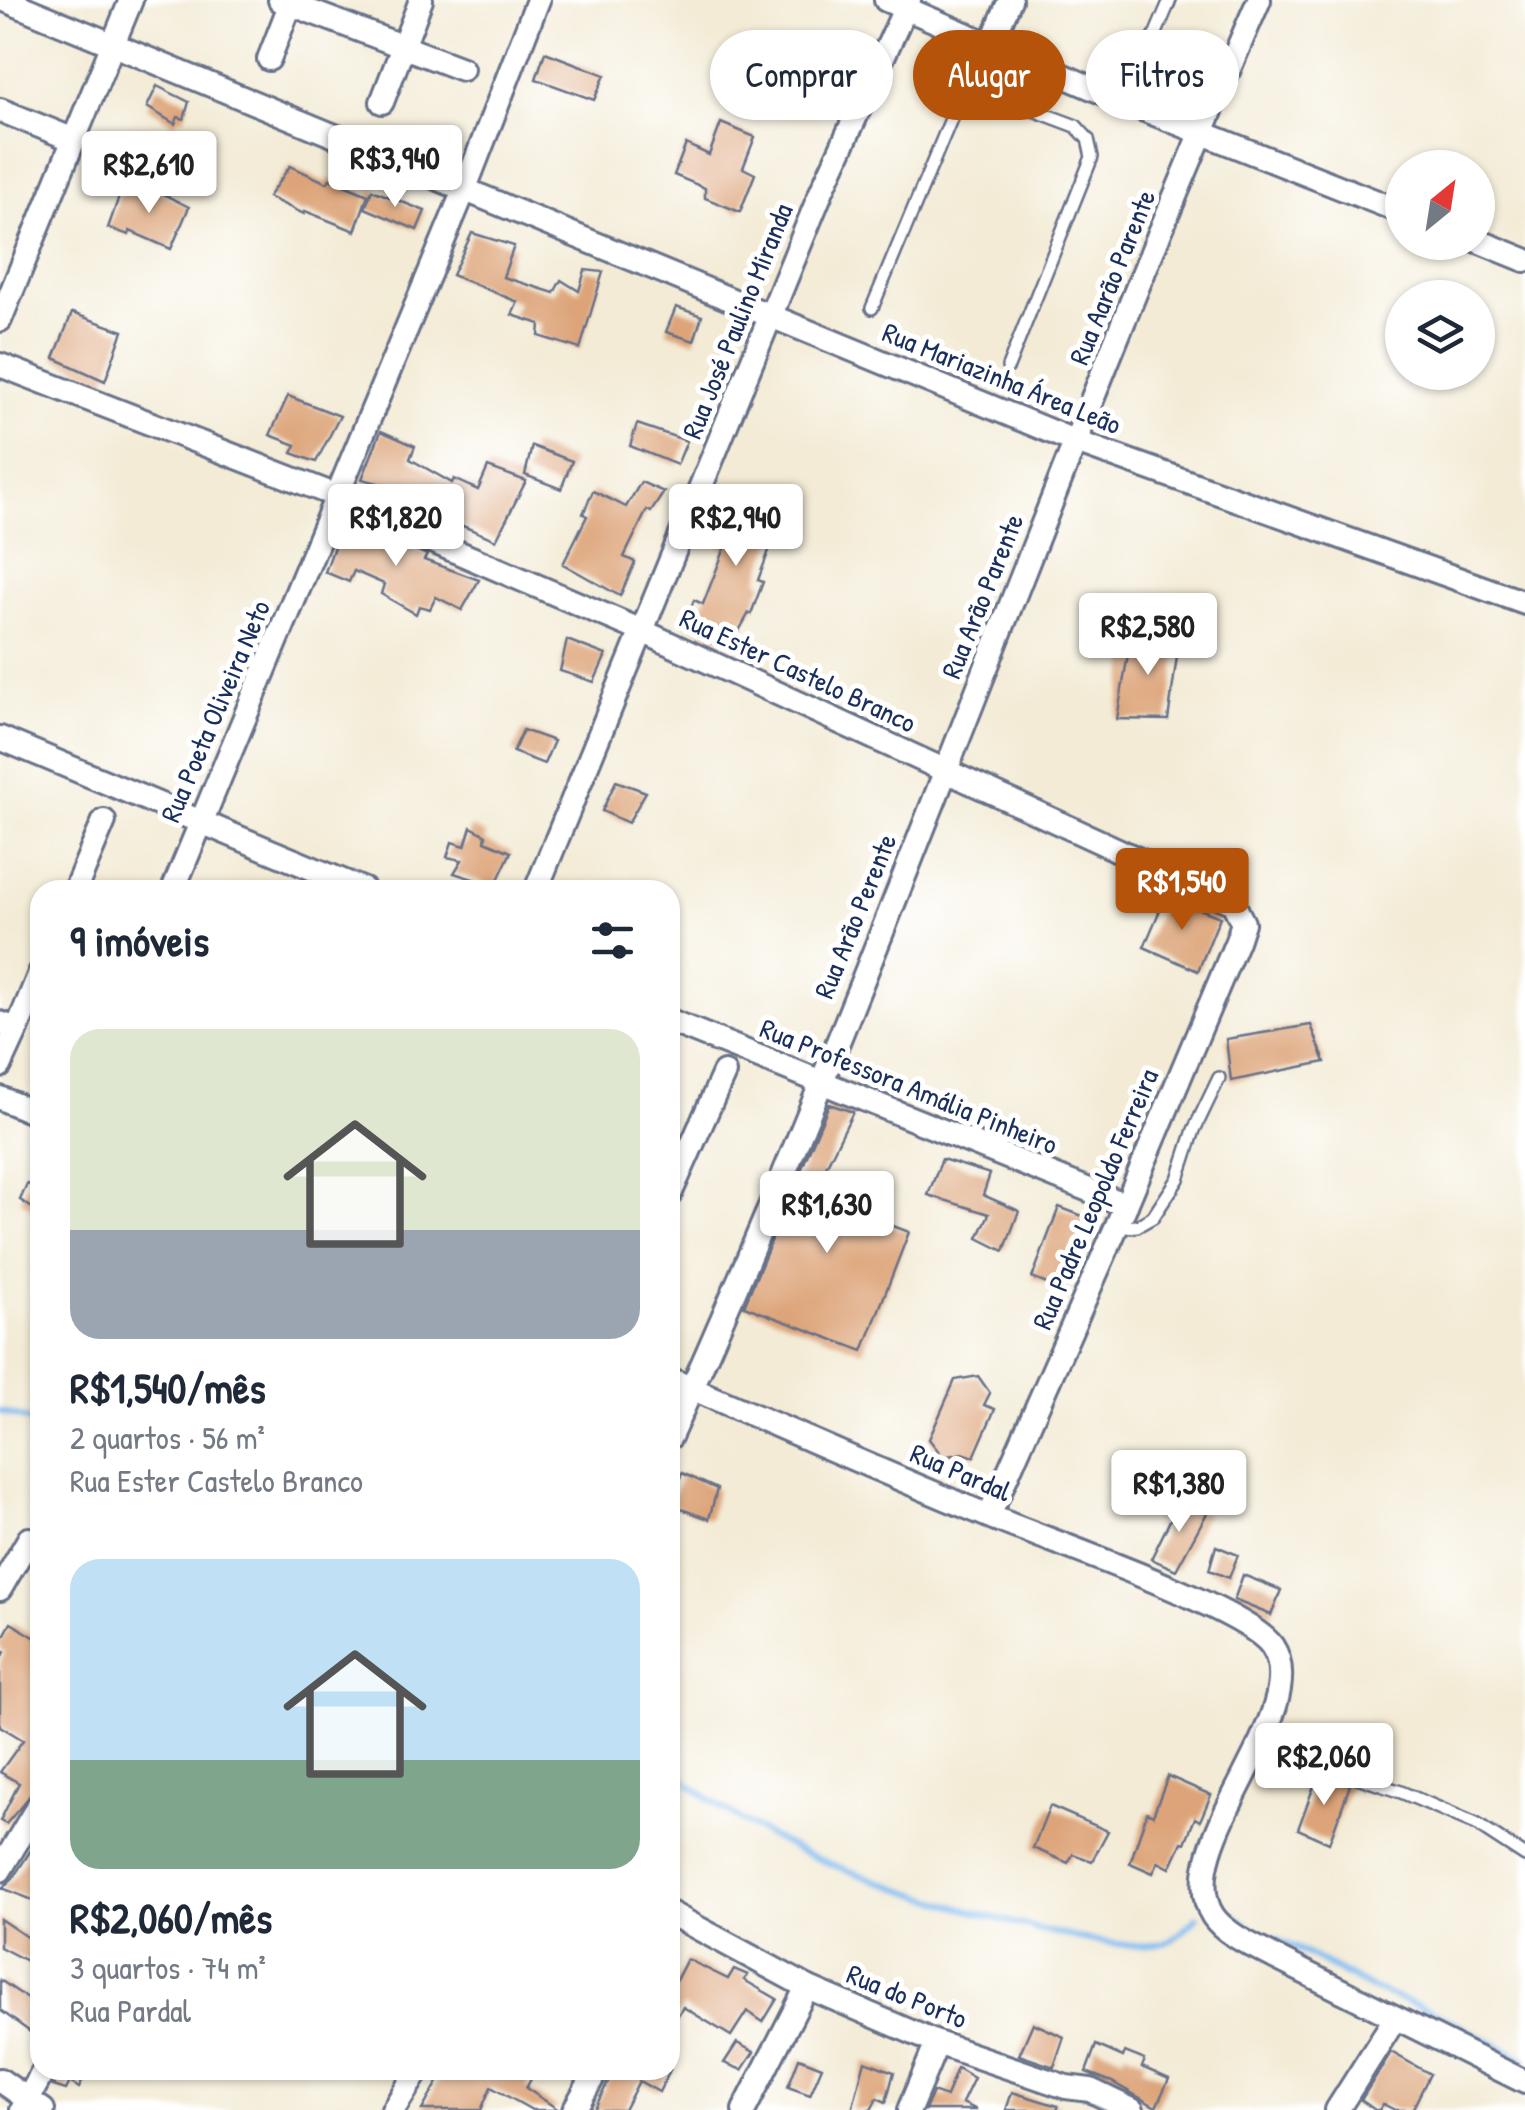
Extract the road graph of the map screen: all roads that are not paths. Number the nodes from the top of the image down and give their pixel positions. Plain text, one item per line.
1 (6, 0) edge
2 (131, 0) edge
3 (421, 0) edge
4 (538, 0) edge
5 (1010, 0) edge
6 (1170, 0) edge
7 (1259, 0) edge
8 (288, 1) edge
9 (900, 3) edge
10 (960, 30) edge
11 (997, 30) edge
12 (1158, 30) edge
13 (114, 43) junction
14 (403, 46) junction
15 (269, 59) dead end
16 (462, 69) dead end
17 (382, 102) dead end
18 (0, 110) edge
19 (951, 120) edge
20 (1065, 120) edge
21 (1178, 120) edge
22 (1203, 134) junction
23 (74, 140) junction
24 (465, 188) junction
25 (1385, 205) edge
26 (1495, 248) edge
27 (1525, 260) edge
28 (872, 308) dead end
29 (771, 316) junction
30 (0, 320) edge
31 (0, 365) edge
32 (1008, 367) dead end
33 (1076, 442) junction
34 (336, 496) junction
35 (1525, 603) edge
36 (642, 631) junction
37 (0, 738) edge
38 (944, 772) junction
39 (104, 821) dead end
40 (202, 822) junction
41 (79, 880) edge
42 (177, 880) edge
43 (340, 880) edge
44 (540, 880) edge
45 (1233, 903) joint
46 (30, 990) edge
47 (680, 1025) edge
48 (8, 1026) edge
49 (0, 1066) edge
50 (724, 1073) dead end
51 (1219, 1078) dead end
52 (821, 1082) junction
53 (0, 1098) edge
54 (30, 1110) edge
55 (680, 1172) edge
56 (1126, 1206) junction
57 (1116, 1228) junction
58 (681, 1384) edge
59 (988, 1516) junction
60 (29, 1539) dead end
61 (0, 1590) edge
62 (1252, 1758) junction
63 (30, 1820) edge
64 (1525, 1856) edge
65 (0, 1870) edge
66 (680, 1926) edge
67 (807, 1987) junction
68 (1394, 2020) junction
69 (937, 2043) junction
70 (0, 2080) edge
71 (40, 2080) edge
72 (412, 2080) edge
73 (591, 2080) edge
74 (1525, 2082) edge
75 (1065, 2098) edge
76 (31, 2107) edge
77 (394, 2110) edge
78 (574, 2110) edge
79 (744, 2110) edge
80 (909, 2110) edge
81 (1132, 2110) edge
82 (1337, 2110) edge

1 - 13 street, Rua Mariazinha Área Leão
2 - 13 street
3 - 14 street
4 - 24 street, Rua Poeta Oliveira Neto
5 - 11 street
6 - 12 lane
7 - 22 street, Rua Aarão Parente
8 - 14 street
8 - 15 street
9 - 10 street
9 - 29 street, Rua José Paulino Miranda
13 - 23 street
13 - 24 street, Rua Mariazinha Área Leão
14 - 16 street
14 - 17 street
18 - 23 street
19 - 28 lane
20 - 32 lane
21 - 22 street
22 - 25 street
22 - 33 street, Rua Aarão Parente
23 - 30 street
24 - 29 street, Rua Mariazinha Área Leão
24 - 34 street, Rua Poeta Oliveira Neto
26 - 27 street
29 - 33 street, Rua Mariazinha Área Leão
29 - 36 street, Rua José Paulino Miranda
31 - 34 street, Rua Ester Castelo Branco
33 - 35 street, Rua Mariazinha Área Leão
33 - 38 street, Rua Arão Parente
34 - 36 street, Rua Ester Castelo Branco
34 - 40 street, Rua Poeta Oliveira Neto
36 - 38 street, Rua Ester Castelo Branco
36 - 44 street, Rua José Paulino Miranda
37 - 40 street
38 - 45 street, Rua Ester Castelo Branco
38 - 52 street, Rua Arão Perente
39 - 41 street
40 - 42 street, Rua Poeta Oliveira Neto
40 - 43 street
45 - 56 street, Rua Padre Leopoldo Ferreira
46 - 48 street
47 - 52 street, Rua Professora Amália Pinheiro
48 - 49 street
50 - 55 street
51 - 57 lane
52 - 56 street, Rua Professora Amália Pinheiro
52 - 58 street
53 - 54 street
56 - 57 street, Rua Padre Leopoldo Ferreira
57 - 59 street, Rua Padre Leopoldo Ferreira
58 - 59 street, Rua Pardal
59 - 62 street, Rua Pardal
60 - 61 street
62 - 64 lane
62 - 68 street, Rua Pardal
63 - 65 street
66 - 67 street, Rua do Porto
67 - 69 street, Rua do Porto
67 - 79 street
68 - 74 street, Rua Pardal
68 - 82 street
69 - 75 street, Rua do Porto
69 - 80 street
70 - 76 street
71 - 76 street
72 - 77 street
73 - 78 street
75 - 81 street, Rua do Porto

